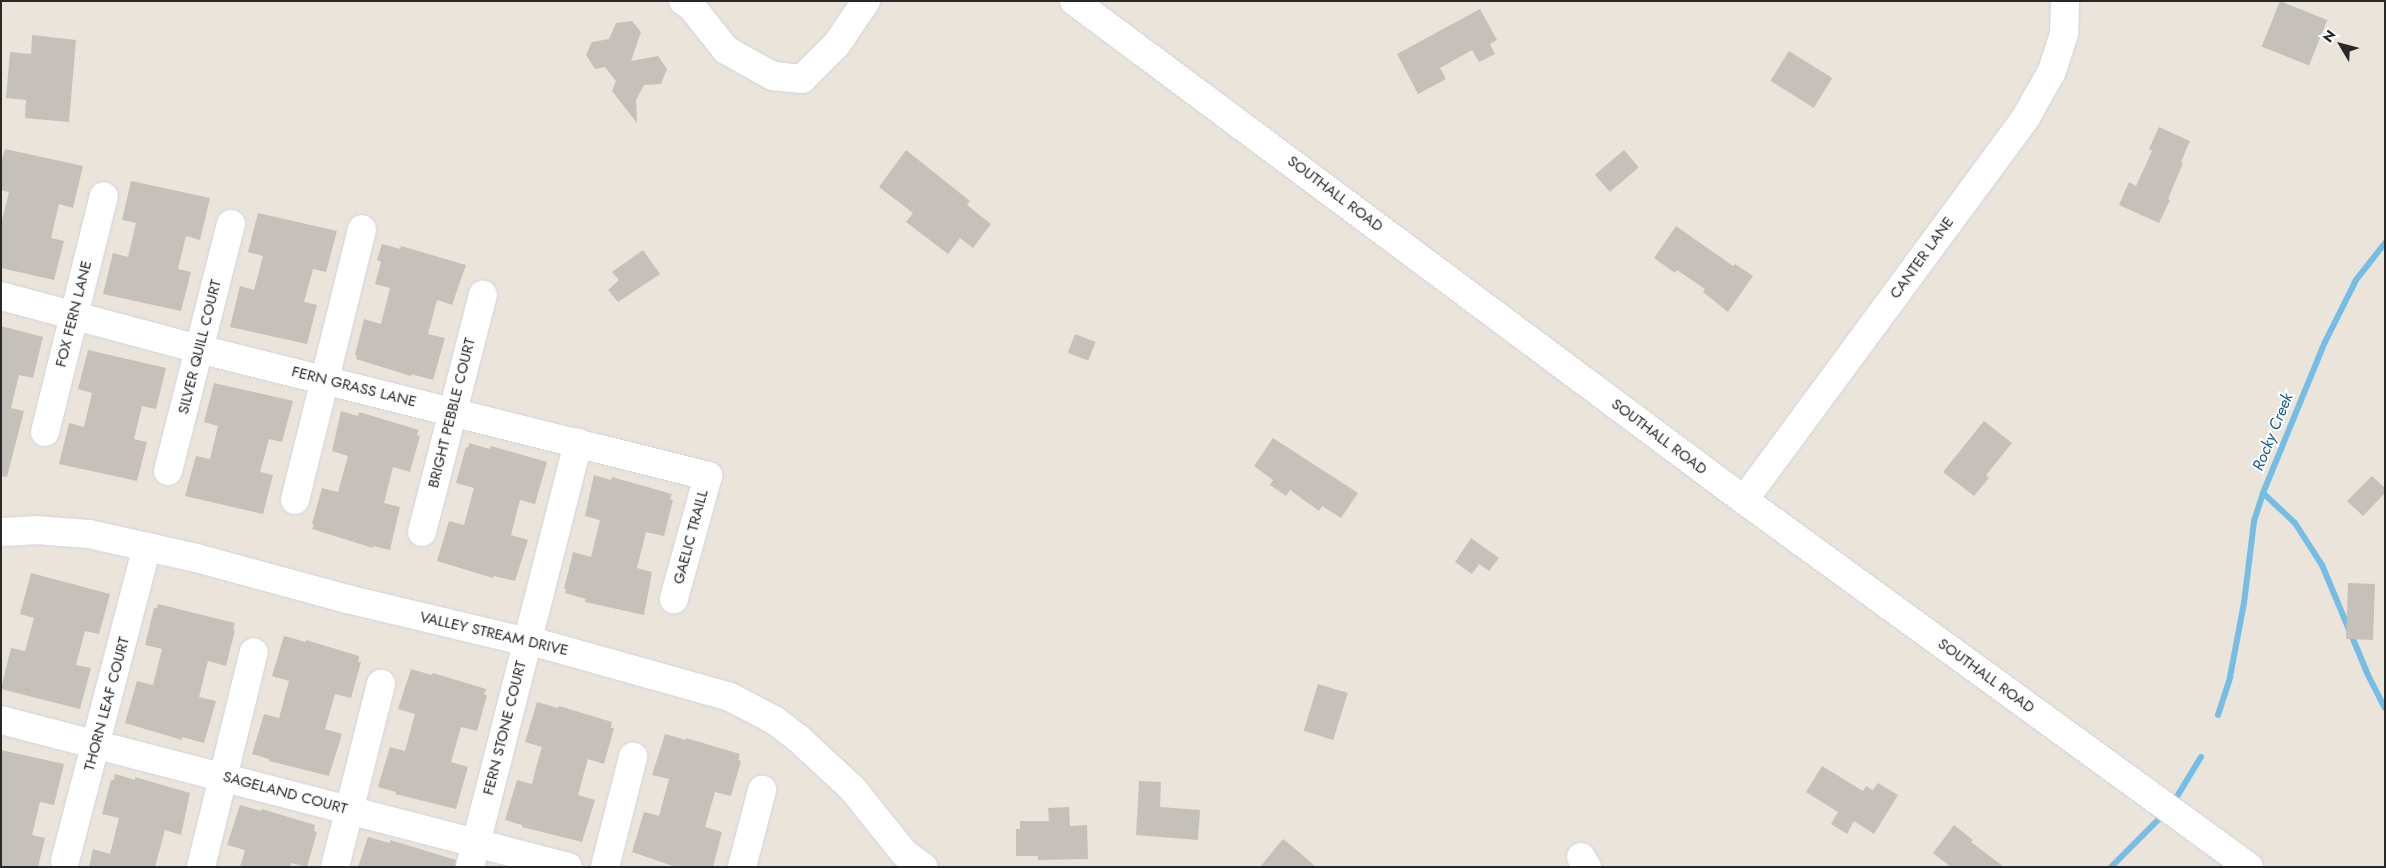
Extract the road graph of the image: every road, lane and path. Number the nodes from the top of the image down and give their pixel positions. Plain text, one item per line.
1 (683, 1) edge
2 (866, 1) edge
3 (1074, 1) edge
4 (2065, 1) edge
5 (104, 196) dead end
6 (232, 224) dead end
7 (362, 229) dead end
8 (483, 295) dead end
9 (1, 296) edge
10 (74, 317) junction
11 (199, 349) junction
12 (324, 380) junction
13 (452, 412) junction
14 (45, 432) dead end
15 (578, 443) junction
16 (168, 471) dead end
17 (708, 476) joint
18 (295, 500) dead end
19 (1744, 500) junction
20 (1, 532) edge
21 (422, 532) dead end
22 (147, 547) junction
23 (674, 599) dead end
24 (527, 642) junction
25 (254, 652) dead end
26 (380, 684) dead end
27 (1, 720) edge
28 (97, 744) junction
29 (633, 757) dead end
30 (223, 776) junction
31 (762, 790) dead end
32 (350, 810) junction
33 (473, 855) edge
34 (65, 861) dead end
35 (201, 867) edge
36 (335, 867) edge
37 (568, 867) edge
38 (605, 867) edge
39 (742, 867) edge
40 (923, 867) edge
41 (2249, 867) edge

1 - 2 street
3 - 19 street, SOUTHALL ROAD
4 - 19 street, CANTER LANE
5 - 10 street, FOX FERN LANE
6 - 11 street, SILVER QUILL COURT
7 - 12 street
8 - 13 street, BRIGHT PEBBLE COURT
9 - 10 street, FERN GRASS LANE
10 - 11 street, FERN GRASS LANE
10 - 14 street, FOX FERN LANE
11 - 12 street, FERN GRASS LANE
11 - 16 street, SILVER QUILL COURT
12 - 13 street, FERN GRASS LANE
12 - 18 street
13 - 15 street, FERN GRASS LANE
13 - 21 street, BRIGHT PEBBLE COURT
15 - 17 street, FERN GRASS LANE
15 - 24 street, FERN STONE COURT
17 - 23 street, GAELIC TRAILL
19 - 41 street, SOUTHALL ROAD
20 - 22 street, VALLEY STREAM DRIVE
22 - 24 street, VALLEY STREAM DRIVE
22 - 28 street, THORN LEAF COURT
24 - 33 street, FERN STONE COURT
24 - 40 street, VALLEY STREAM DRIVE
25 - 30 street
26 - 32 street
27 - 28 street, SAGELAND COURT
28 - 30 street, SAGELAND COURT
28 - 34 street, THORN LEAF COURT
29 - 38 street
30 - 32 street, SAGELAND COURT
30 - 35 street
31 - 39 street
32 - 33 street, SAGELAND COURT
32 - 36 street
33 - 37 street, SAGELAND COURT

